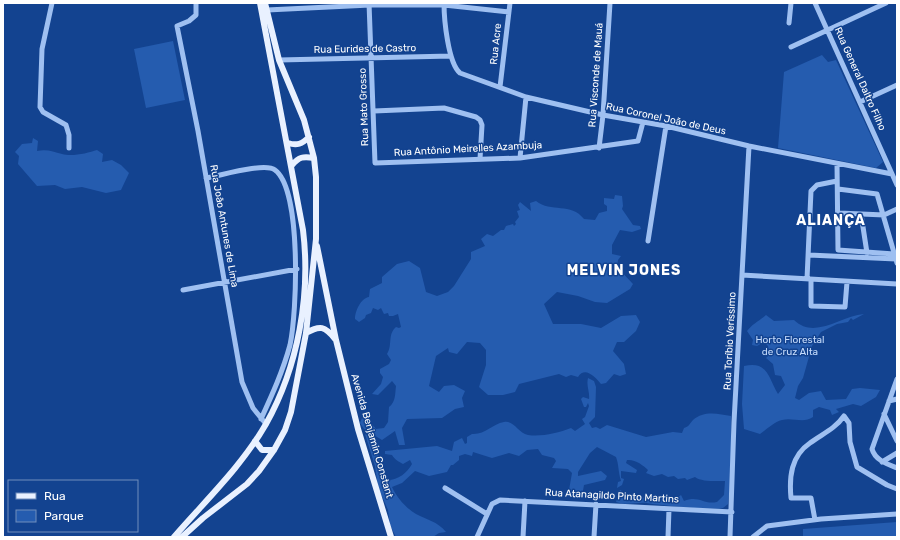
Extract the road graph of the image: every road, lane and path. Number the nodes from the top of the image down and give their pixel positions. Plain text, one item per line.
1 (52, 3) edge
2 (196, 3) edge
3 (260, 3) edge
4 (265, 3) edge
5 (510, 3) edge
6 (610, 3) edge
7 (791, 3) edge
8 (815, 3) edge
9 (886, 3) edge
10 (370, 4) edge
11 (444, 4) edge
12 (292, 5) edge
13 (267, 10) junction
14 (509, 12) junction
15 (789, 23) dead end
16 (828, 30) junction
17 (791, 47) dead end
18 (451, 56) junction
19 (372, 58) junction
20 (279, 60) junction
21 (897, 85) edge
22 (500, 87) junction
23 (526, 97) junction
24 (860, 102) junction
25 (374, 111) junction
26 (603, 115) junction
27 (643, 122) junction
28 (666, 126) junction
29 (309, 137) junction
30 (288, 143) junction
31 (749, 146) junction
32 (69, 148) dead end
33 (599, 148) junction
34 (314, 158) junction
35 (520, 158) junction
36 (480, 159) junction
37 (375, 163) joint
38 (837, 164) junction
39 (292, 165) junction
40 (895, 173) edge
41 (206, 178) junction
42 (836, 181) junction
43 (897, 185) edge
44 (838, 190) junction
45 (897, 209) edge
46 (839, 213) junction
47 (861, 214) junction
48 (884, 216) junction
49 (316, 239) junction
50 (648, 242) dead end
51 (867, 253) junction
52 (809, 255) junction
53 (896, 259) edge
54 (296, 269) junction
55 (742, 275) junction
56 (809, 280) junction
57 (224, 282) junction
58 (847, 282) junction
59 (897, 284) edge
60 (183, 290) dead end
61 (306, 333) junction
62 (336, 340) junction
63 (897, 379) edge
64 (897, 399) edge
65 (889, 402) junction
66 (884, 414) junction
67 (261, 419) junction
68 (266, 424) junction
69 (897, 440) edge
70 (255, 441) junction
71 (274, 450) junction
72 (897, 454) edge
73 (882, 462) junction
74 (897, 468) edge
75 (445, 488) dead end
76 (897, 489) edge
77 (525, 501) junction
78 (596, 504) junction
79 (669, 509) junction
80 (732, 512) junction
81 (488, 514) junction
82 (897, 514) edge
83 (815, 520) junction
84 (174, 537) edge
85 (182, 537) edge
86 (391, 537) edge
87 (477, 537) edge
88 (523, 537) edge
89 (594, 537) edge
90 (668, 537) edge
91 (730, 537) edge
92 (753, 537) edge

1 - 32 street
2 - 41 street, Rua João Antunes de Lima
3 - 30 main road
4 - 13 main road
5 - 14 street, Rua Acre
6 - 26 street, Rua Visconde de Mauá
7 - 15 street
8 - 16 street, Rua General Daltro Filho
9 - 16 street
10 - 11 street
10 - 12 street
10 - 19 street, Rua Mato Grosso
11 - 14 street
11 - 18 street
12 - 13 street
13 - 20 main road
14 - 22 street, Rua Acre
16 - 17 street
16 - 24 street, Rua General Daltro Filho
18 - 19 street, Rua Eurides de Castro
18 - 22 street, Rua Coronel João de Deus
19 - 20 street, Rua Eurides de Castro
19 - 25 street, Rua Mato Grosso
20 - 29 main road
21 - 24 street
22 - 23 street, Rua Coronel João de Deus
23 - 26 street, Rua Coronel João de Deus
23 - 35 street
24 - 40 street, Rua General Daltro Filho
25 - 36 street
25 - 37 street, Rua Mato Grosso
26 - 27 street, Rua Coronel João de Deus
26 - 33 street, Rua Visconde de Mauá
27 - 28 street, Rua Coronel João de Deus
27 - 33 street, Rua Antônio Meirelles Azambuja
28 - 31 street, Rua Coronel João de Deus
28 - 50 street
29 - 30 main road
29 - 34 main road
30 - 39 main road
31 - 38 street, Rua Coronel João de Deus
31 - 55 street, Rua Toríbio Veríssimo
33 - 35 street, Rua Antônio Meirelles Azambuja
34 - 39 main road
34 - 49 main road
35 - 36 street, Rua Antônio Meirelles Azambuja
36 - 37 street, Rua Antônio Meirelles Azambuja
38 - 40 street, Rua Coronel João de Deus
38 - 42 street
39 - 68 main road
40 - 43 street, Rua General Daltro Filho
41 - 54 street
41 - 57 street, Rua João Antunes de Lima
42 - 44 street
42 - 52 street
44 - 46 street
44 - 48 street
45 - 48 street
46 - 47 street
46 - 51 street
47 - 48 street
47 - 51 street
48 - 53 street
49 - 61 main road
49 - 62 main road, Avenida Benjamin Constant
51 - 53 street
52 - 53 street
52 - 56 street
54 - 57 street
54 - 67 street
55 - 56 street
55 - 80 street, Rua Toríbio Veríssimo
56 - 58 street
56 - 58 street
57 - 60 street
57 - 67 street, Rua João Antunes de Lima
58 - 59 street
61 - 62 main road
61 - 71 main road
62 - 86 main road, Avenida Benjamin Constant
63 - 65 street
64 - 65 street
65 - 66 street
66 - 69 street
66 - 73 street
67 - 68 street, Rua João Antunes de Lima
68 - 70 main road
70 - 71 main road
70 - 84 main road
71 - 85 main road
72 - 73 street
73 - 74 street
75 - 81 street
76 - 83 street
77 - 78 street, Rua Atanagildo Pinto Martins
77 - 81 street, Rua Atanagildo Pinto Martins
77 - 88 street
78 - 79 street, Rua Atanagildo Pinto Martins
78 - 89 street
79 - 80 street, Rua Atanagildo Pinto Martins
79 - 90 street
80 - 91 street, Rua Toríbio Veríssimo
81 - 87 street
82 - 83 street
83 - 92 street

